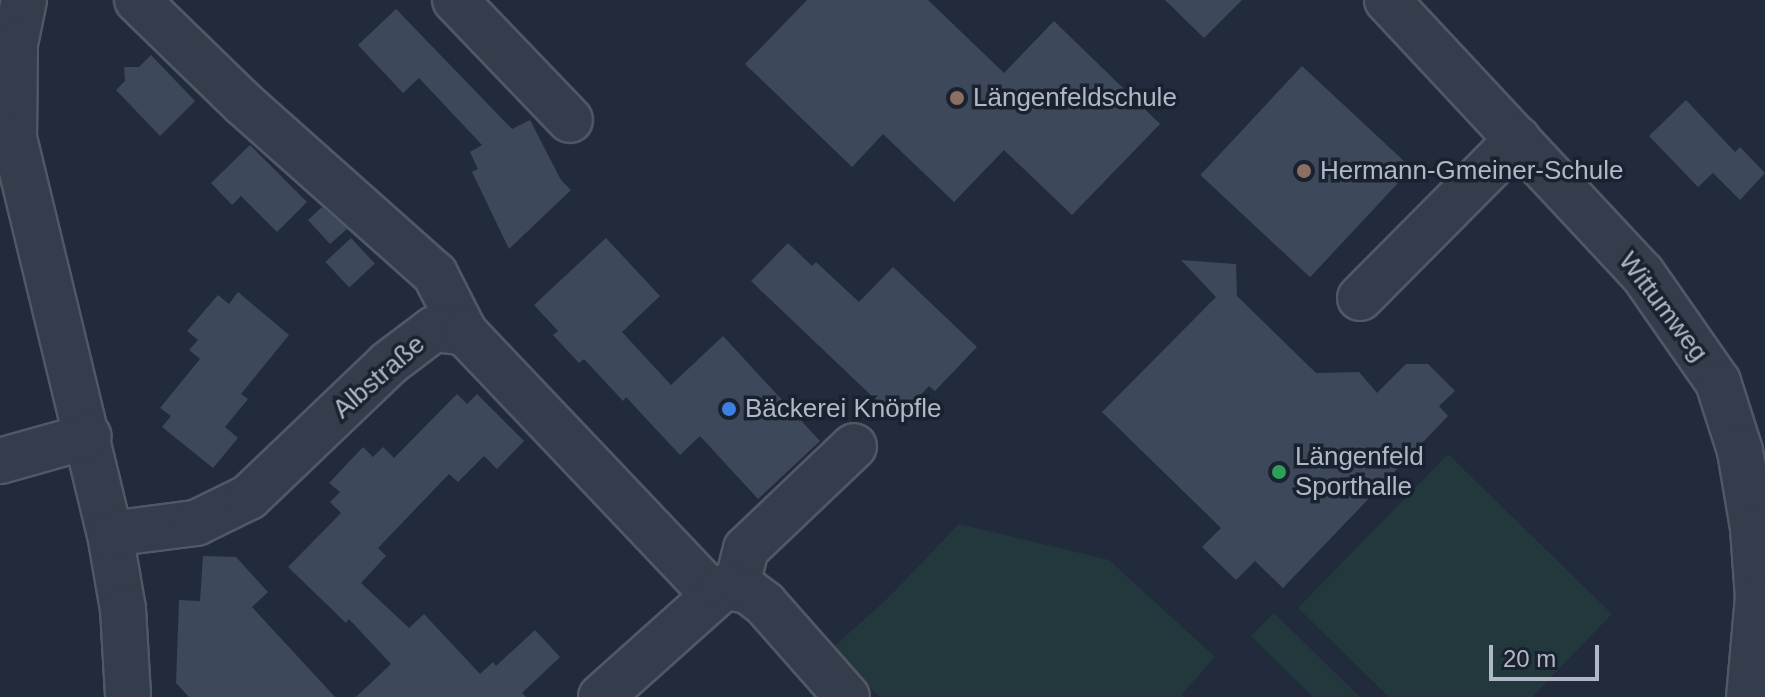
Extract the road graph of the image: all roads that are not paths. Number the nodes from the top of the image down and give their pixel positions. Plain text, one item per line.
1 (24, 0) edge
2 (137, 0) edge
3 (455, 0) edge
4 (1387, 0) edge
5 (570, 120) dead end
6 (1518, 139) junction
7 (1360, 298) dead end
8 (465, 333) junction
9 (89, 436) junction
10 (854, 446) dead end
11 (0, 460) edge
12 (110, 534) junction
13 (725, 592) junction
14 (128, 697) edge
15 (601, 697) edge
16 (847, 697) edge
17 (1749, 697) edge

1 - 9 street
2 - 8 street
3 - 5 street
4 - 6 street, Wittumweg
6 - 7 street
6 - 17 street, Wittumweg
8 - 12 street, Albstraße
8 - 13 street, Albstraße
9 - 11 street
9 - 12 street
10 - 13 street
12 - 14 street
13 - 15 street
13 - 16 street, Albstraße

